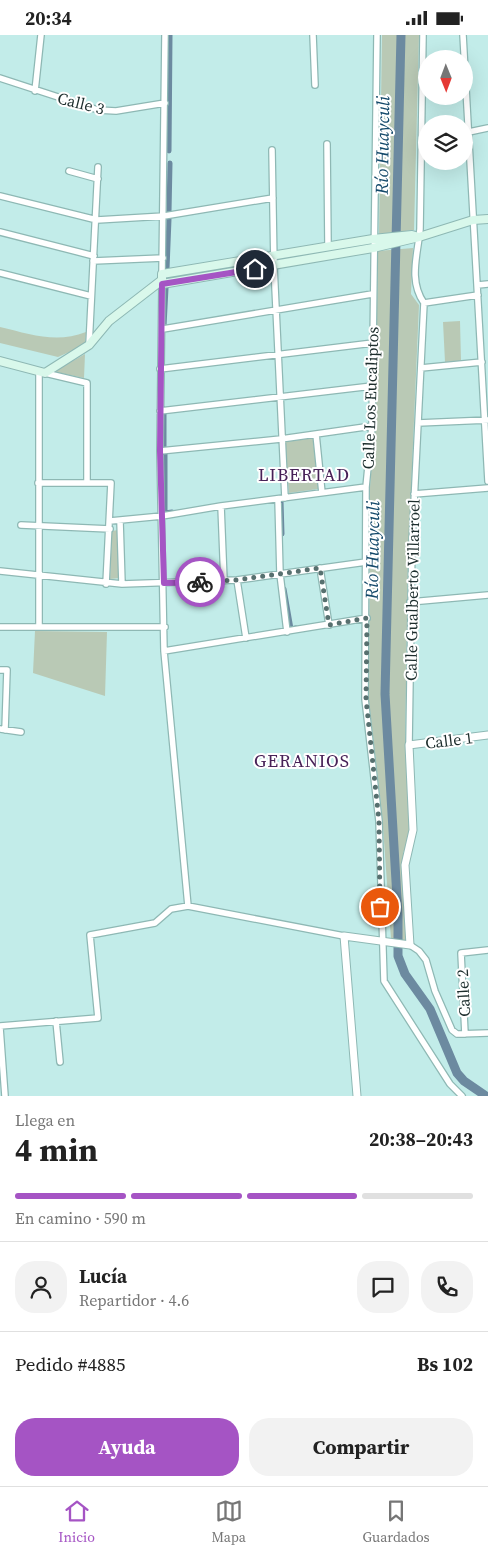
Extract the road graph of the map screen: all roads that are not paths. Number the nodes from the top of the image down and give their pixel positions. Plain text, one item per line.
1 (41, 35) edge
2 (165, 35) edge
3 (313, 35) edge
4 (376, 35) edge
5 (423, 35) edge
6 (463, 35) edge
7 (0, 78) edge
8 (315, 85) dead end
9 (35, 91) junction
10 (165, 103) junction
11 (423, 115) edge
12 (465, 115) edge
13 (488, 128) edge
14 (473, 131) edge
15 (327, 144) dead end
16 (272, 150) dead end
17 (98, 167) dead end
18 (422, 170) edge
19 (469, 170) edge
20 (69, 171) dead end
21 (98, 179) junction
22 (0, 196) edge
23 (273, 197) junction
24 (164, 216) junction
25 (488, 219) edge
26 (96, 220) junction
27 (472, 220) junction
28 (0, 232) edge
29 (419, 237) junction
30 (372, 239) junction
31 (394, 241) junction
32 (328, 246) junction
33 (373, 248) junction
34 (274, 255) junction
35 (94, 258) junction
36 (163, 258) junction
37 (274, 265) junction
38 (0, 273) edge
39 (162, 280) junction
40 (488, 284) edge
41 (478, 285) junction
42 (372, 294) junction
43 (478, 295) junction
44 (91, 296) junction
45 (424, 303) junction
46 (276, 310) junction
47 (162, 329) junction
48 (373, 343) junction
49 (89, 345) junction
50 (278, 354) junction
51 (0, 361) edge
52 (482, 361) junction
53 (422, 368) junction
54 (160, 369) junction
55 (42, 372) junction
56 (372, 386) junction
57 (279, 397) junction
58 (160, 411) junction
59 (486, 420) edge
60 (418, 423) junction
61 (372, 426) junction
62 (316, 433) junction
63 (281, 439) junction
64 (160, 451) junction
65 (488, 481) edge
66 (38, 483) junction
67 (87, 483) junction
68 (366, 487) junction
69 (488, 488) edge
70 (322, 493) junction
71 (414, 494) junction
72 (282, 498) junction
73 (221, 505) junction
74 (162, 516) junction
75 (110, 521) junction
76 (120, 521) junction
77 (21, 525) dead end
78 (38, 525) junction
79 (110, 529) junction
80 (366, 562) junction
81 (320, 568) junction
82 (0, 571) edge
83 (280, 574) junction
84 (38, 576) junction
85 (237, 580) junction
86 (224, 581) junction
87 (106, 583) junction
88 (164, 583) junction
89 (122, 584) junction
90 (488, 595) edge
91 (410, 602) junction
92 (367, 618) junction
93 (329, 625) junction
94 (0, 627) edge
95 (39, 627) junction
96 (165, 627) junction
97 (287, 632) junction
98 (246, 638) junction
99 (164, 651) junction
100 (0, 670) edge
101 (2, 730) edge
102 (21, 732) dead end
103 (488, 735) edge
104 (409, 745) junction
105 (188, 906) junction
106 (344, 936) junction
107 (381, 941) junction
108 (407, 945) junction
109 (488, 950) edge
110 (56, 1021) junction
111 (0, 1027) edge
112 (465, 1033) junction
113 (488, 1033) edge
114 (60, 1062) dead end
115 (5, 1096) edge
116 (357, 1096) edge
117 (462, 1096) edge

1 - 9 street
2 - 10 street
3 - 8 street
4 - 30 street, Calle Los Eucaliptos
5 - 11 street, Calle Gualberto Villarroel
6 - 12 street
7 - 9 street, Calle 3
9 - 10 street, Calle 3
10 - 24 street
13 - 14 street
15 - 32 street
16 - 23 street
17 - 21 street
18 - 29 street, Calle Gualberto Villarroel
19 - 27 street
20 - 21 street
21 - 26 street
22 - 26 street
23 - 24 street
23 - 34 street
24 - 26 street
24 - 36 street
25 - 27 main road
26 - 35 street
27 - 29 main road
27 - 41 street
28 - 35 street
29 - 31 main road
29 - 45 street, Calle Gualberto Villarroel
30 - 31 main road
30 - 32 main road
30 - 33 street, Calle Los Eucaliptos
31 - 33 main road
32 - 34 main road
33 - 37 main road
33 - 42 street, Calle Los Eucaliptos
34 - 37 street
34 - 39 main road
35 - 36 street
35 - 44 street
36 - 39 street
37 - 39 main road
37 - 46 street
38 - 44 street
39 - 47 street
39 - 49 main road
40 - 41 street
41 - 43 street
42 - 46 street
42 - 48 street, Calle Los Eucaliptos
43 - 45 street
43 - 52 street
44 - 49 street
45 - 53 street, Calle Gualberto Villarroel
46 - 47 street
46 - 50 street
47 - 54 street
48 - 50 street
48 - 56 street, Calle Los Eucaliptos
49 - 55 main road
50 - 54 street
50 - 57 street
51 - 55 main road
52 - 53 street
52 - 59 street
53 - 60 street, Calle Gualberto Villarroel
54 - 58 street
55 - 66 street
55 - 67 street
56 - 57 street
56 - 61 street, Calle Los Eucaliptos
57 - 58 street
57 - 63 street
58 - 64 street
59 - 60 street
59 - 65 street
60 - 71 street, Calle Gualberto Villarroel
61 - 62 street
61 - 68 street, Calle Los Eucaliptos
62 - 63 street
62 - 70 street
63 - 64 street
63 - 72 street
64 - 74 street
66 - 67 street
66 - 78 street
67 - 75 street
68 - 70 street
68 - 80 street, Calle Los Eucaliptos
69 - 71 street
70 - 72 street
71 - 91 street, Calle Gualberto Villarroel
72 - 73 street
72 - 83 street
73 - 74 street
73 - 86 street
74 - 76 street
74 - 88 street
75 - 76 street
75 - 79 street
76 - 89 street
77 - 78 street
78 - 79 street
78 - 84 street
79 - 87 street
80 - 81 street
80 - 92 street, Calle Los Eucaliptos
81 - 83 street
81 - 93 street
82 - 84 street
83 - 85 street
83 - 97 street
84 - 87 street
84 - 95 street
85 - 86 street
85 - 98 street
86 - 88 street
87 - 89 street
88 - 89 street
88 - 96 street
90 - 91 street
91 - 104 street, Calle Gualberto Villarroel
92 - 93 street
92 - 107 street, Calle Los Eucaliptos
93 - 97 street
94 - 95 street
95 - 96 street
96 - 99 street
97 - 98 street
98 - 99 street
99 - 105 street
100 - 101 street
101 - 102 street
103 - 104 street, Calle 1
104 - 108 street, Calle Gualberto Villarroel
105 - 106 street
105 - 110 street
106 - 107 street
106 - 116 street
107 - 108 street
107 - 117 street, Calle Los Eucaliptos
108 - 112 street
109 - 112 street, Calle 2
110 - 111 street
110 - 114 street
111 - 115 street
112 - 113 street

